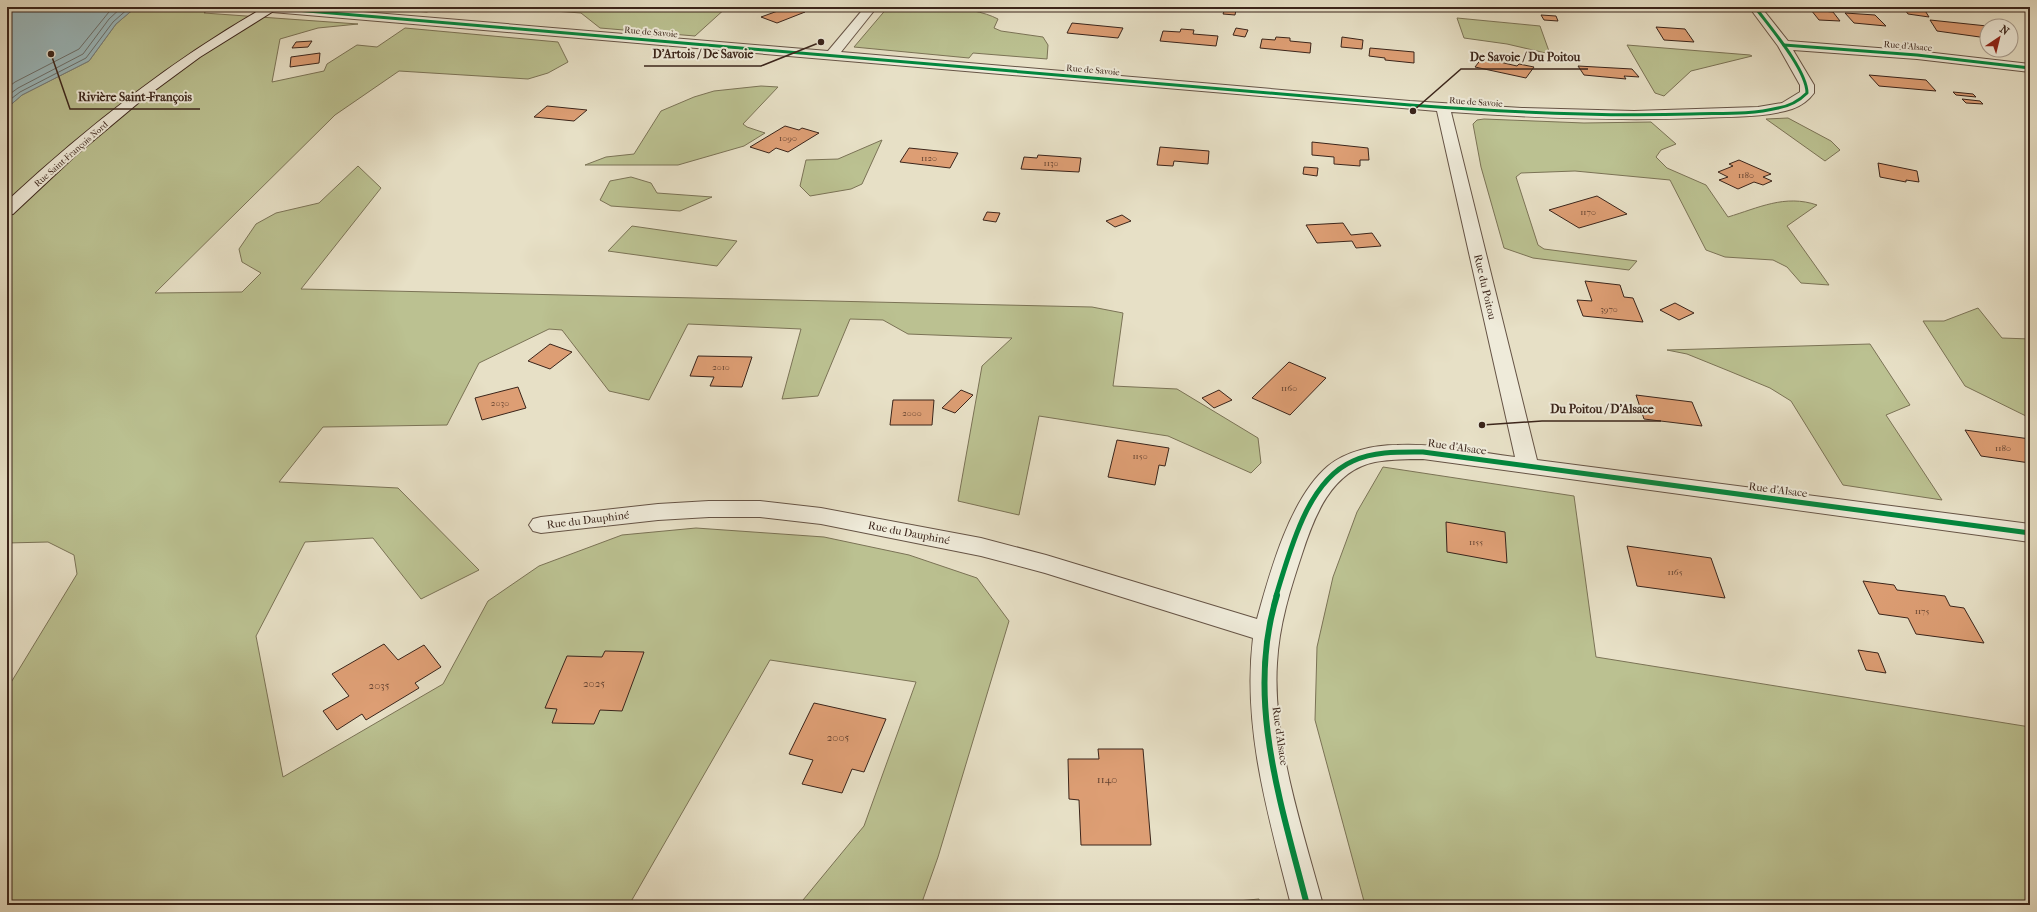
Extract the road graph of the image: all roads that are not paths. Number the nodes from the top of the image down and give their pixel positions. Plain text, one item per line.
1 (871, 7) edge
2 (1755, 7) edge
3 (273, 8) edge
4 (1784, 45) junction
5 (831, 56) junction
6 (2030, 68) edge
7 (1443, 108) junction
8 (7, 210) edge
9 (1528, 467) junction
10 (541, 525) dead end
11 (2030, 533) edge
12 (1267, 632) junction
13 (1307, 905) edge

1 - 5 street
2 - 4 street, Rue de Savoie
3 - 5 street, Rue de Savoie
3 - 8 street, Rue Saint-François Nord
4 - 6 street, Rue d'Alsace
4 - 7 street, Rue de Savoie
5 - 7 street, Rue de Savoie
7 - 9 street, Rue du Poitou
9 - 11 street, Rue d'Alsace
9 - 12 street, Rue d'Alsace
10 - 12 street, Rue du Dauphiné
12 - 13 street, Rue d'Alsace

